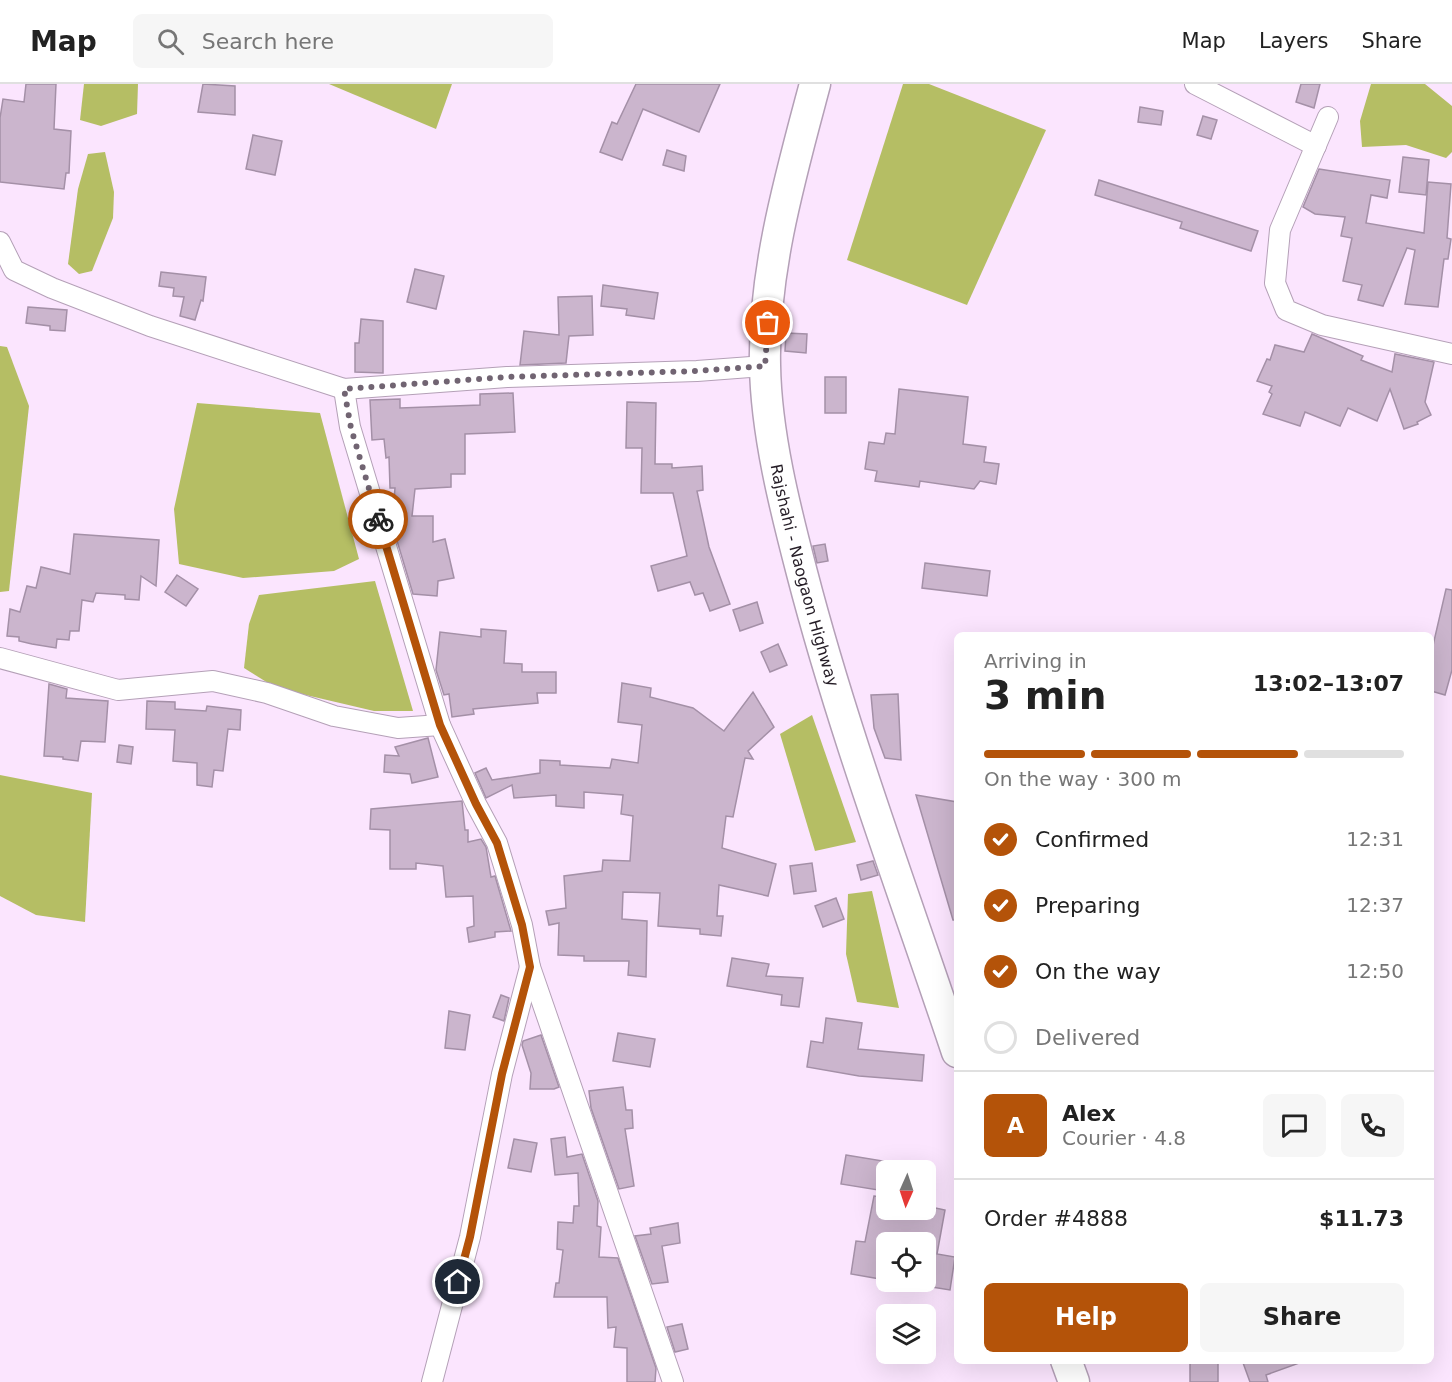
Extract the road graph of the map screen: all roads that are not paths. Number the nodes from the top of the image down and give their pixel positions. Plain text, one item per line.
1 (815, 84) edge
2 (1195, 84) edge
3 (1328, 117) dead end
4 (1316, 146) junction
5 (0, 242) edge
6 (1452, 354) edge
7 (765, 366) junction
8 (344, 389) junction
9 (0, 658) edge
10 (440, 725) junction
11 (530, 967) junction
12 (954, 1043) edge
13 (1067, 1364) edge
14 (432, 1382) edge
15 (673, 1382) edge
16 (1074, 1382) edge

1 - 7 main road, Rajshahi - Naogaon Highway
2 - 4 street
3 - 4 street
4 - 6 street
5 - 8 street
7 - 8 street
7 - 12 main road, Rajshahi - Naogaon Highway
8 - 10 street
9 - 10 street
10 - 11 street
11 - 14 street
11 - 15 street
13 - 16 main road

